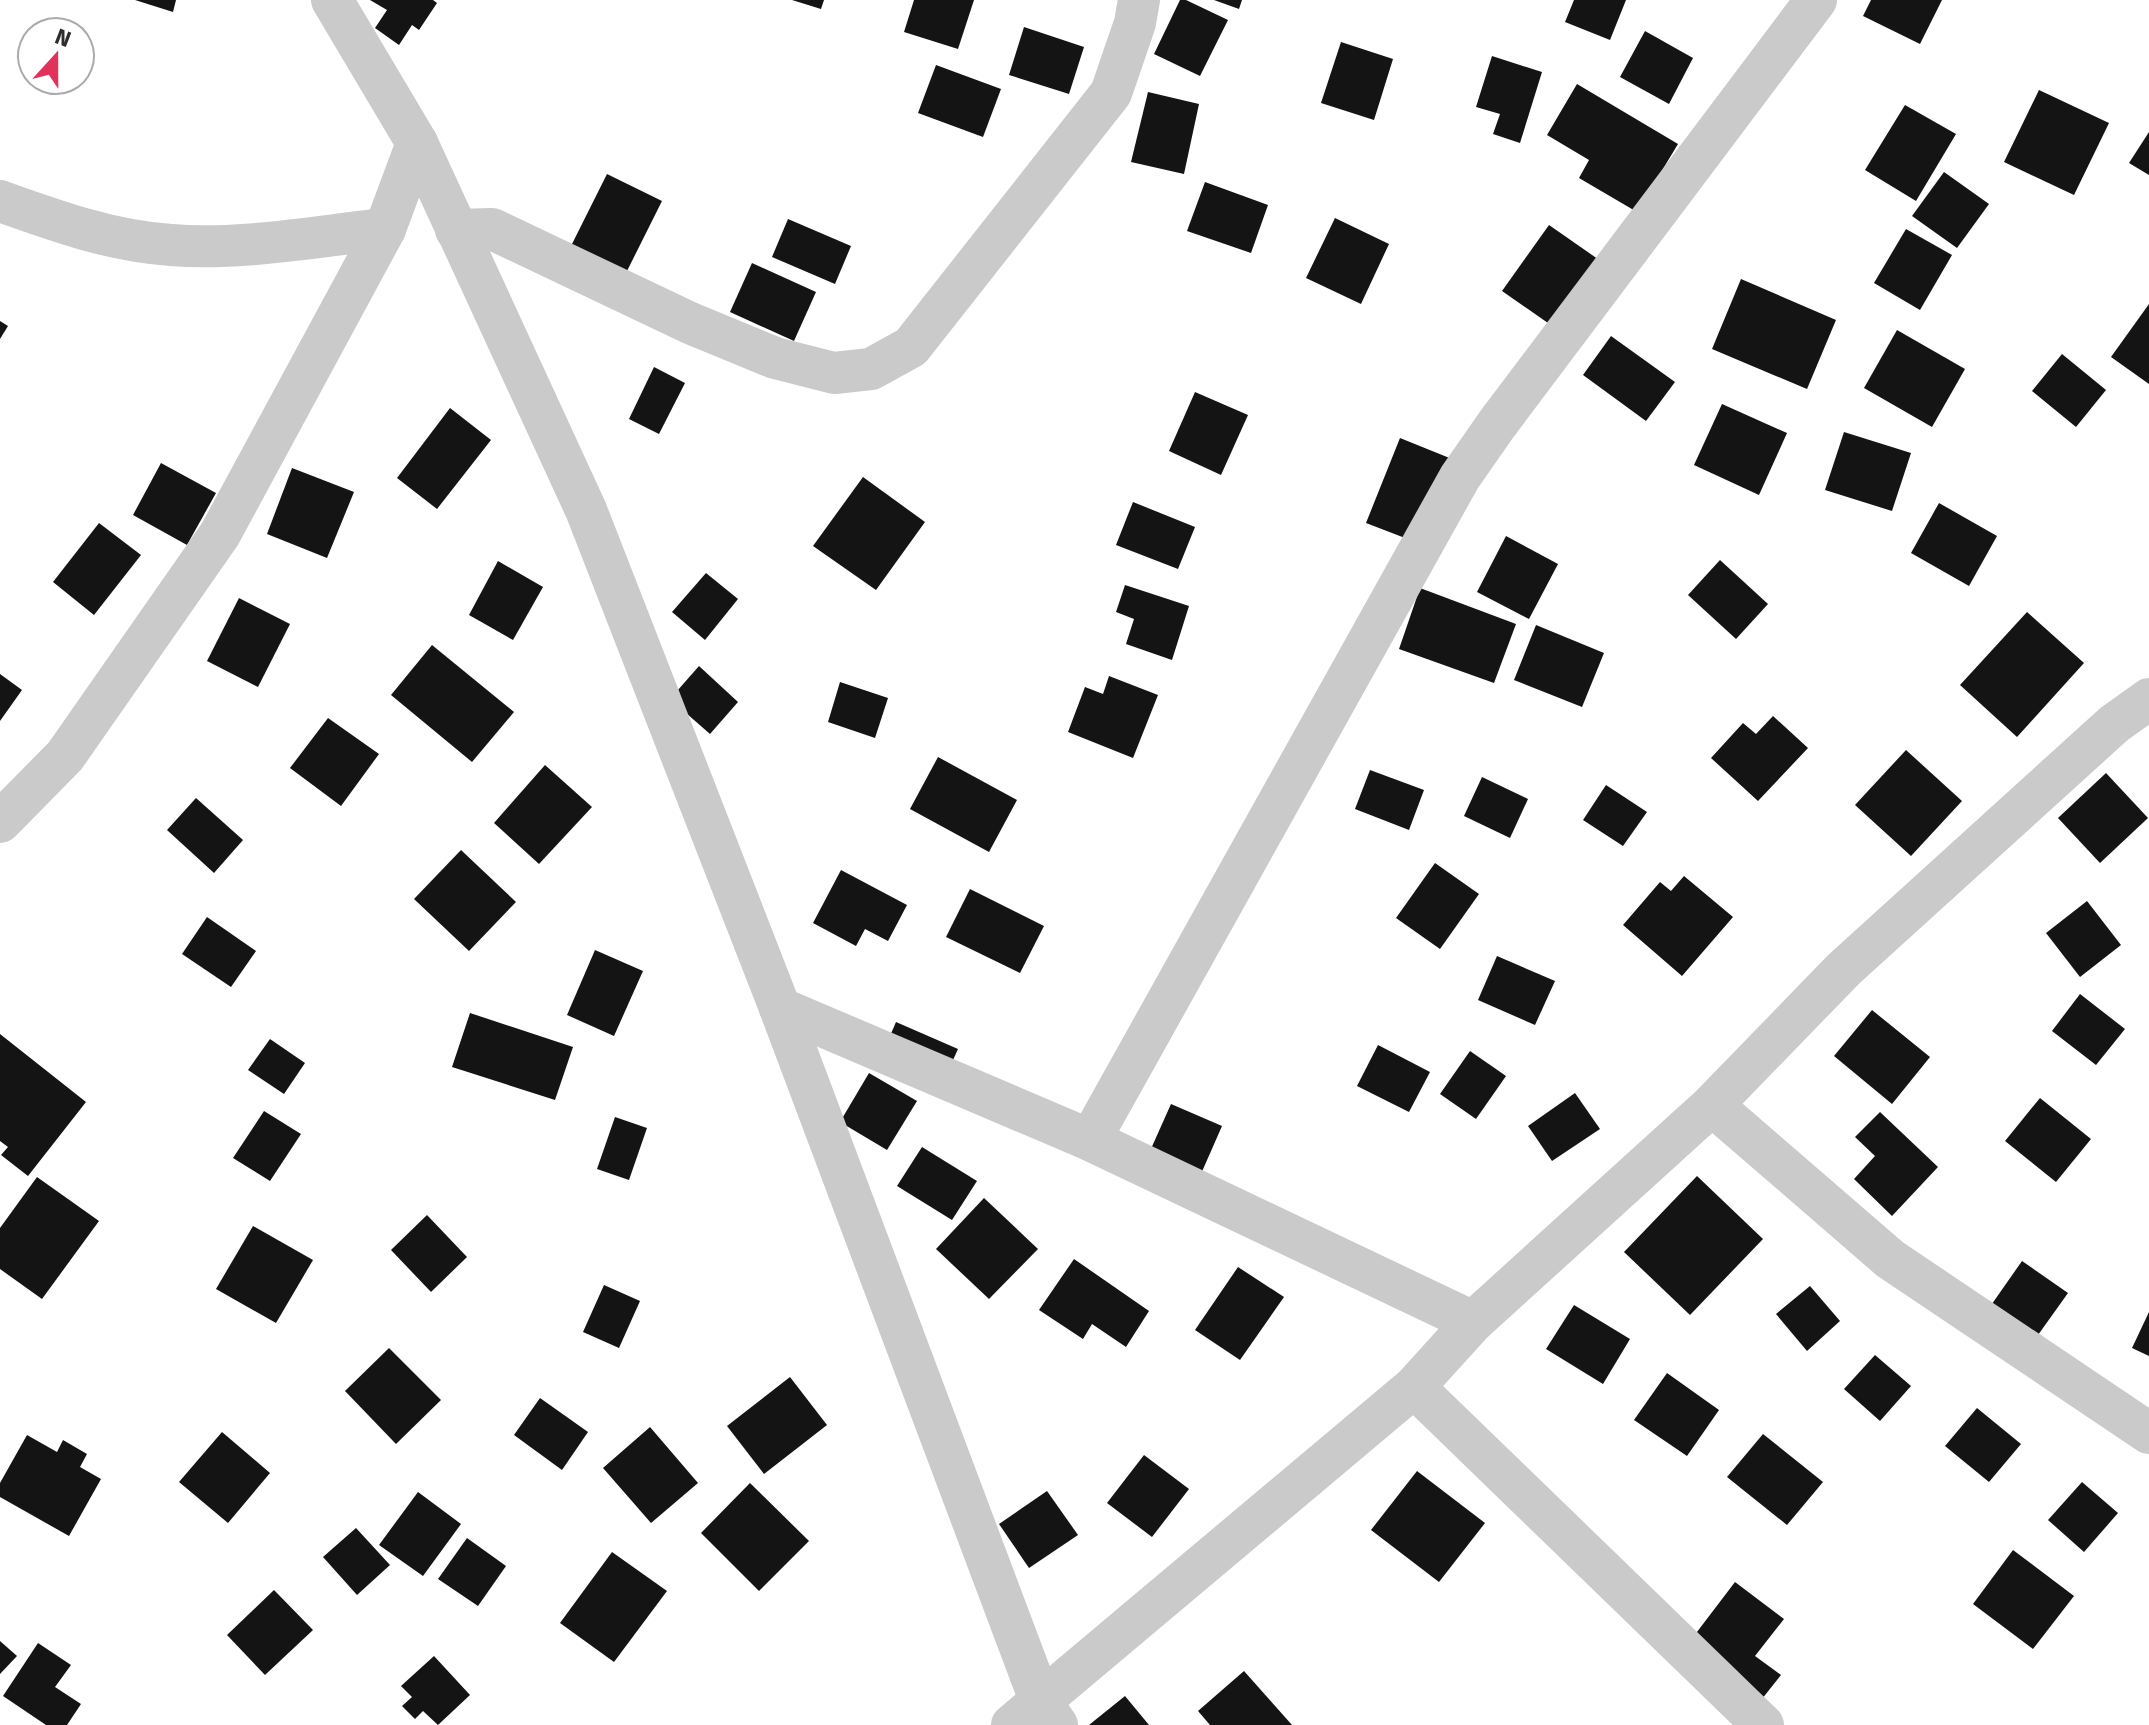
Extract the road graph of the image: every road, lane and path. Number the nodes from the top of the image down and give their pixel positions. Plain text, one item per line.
1 (332, 0) edge
2 (1139, 0) edge
3 (1816, 0) edge
4 (417, 143) junction
5 (0, 201) edge
6 (385, 229) junction
7 (456, 230) junction
8 (2149, 699) edge
9 (0, 822) edge
10 (780, 1008) junction
11 (1712, 1105) junction
12 (1090, 1140) junction
13 (1473, 1322) junction
14 (1414, 1387) junction
15 (2149, 1433) edge
16 (1036, 1717) edge
17 (1763, 1725) edge

1 - 4 street
2 - 7 street
3 - 12 street
4 - 6 street
4 - 7 street
5 - 6 street
6 - 9 street
7 - 10 street
8 - 11 street
10 - 12 street
10 - 16 street
11 - 13 street
11 - 15 street
12 - 13 street
13 - 14 street
14 - 16 street
14 - 17 street

